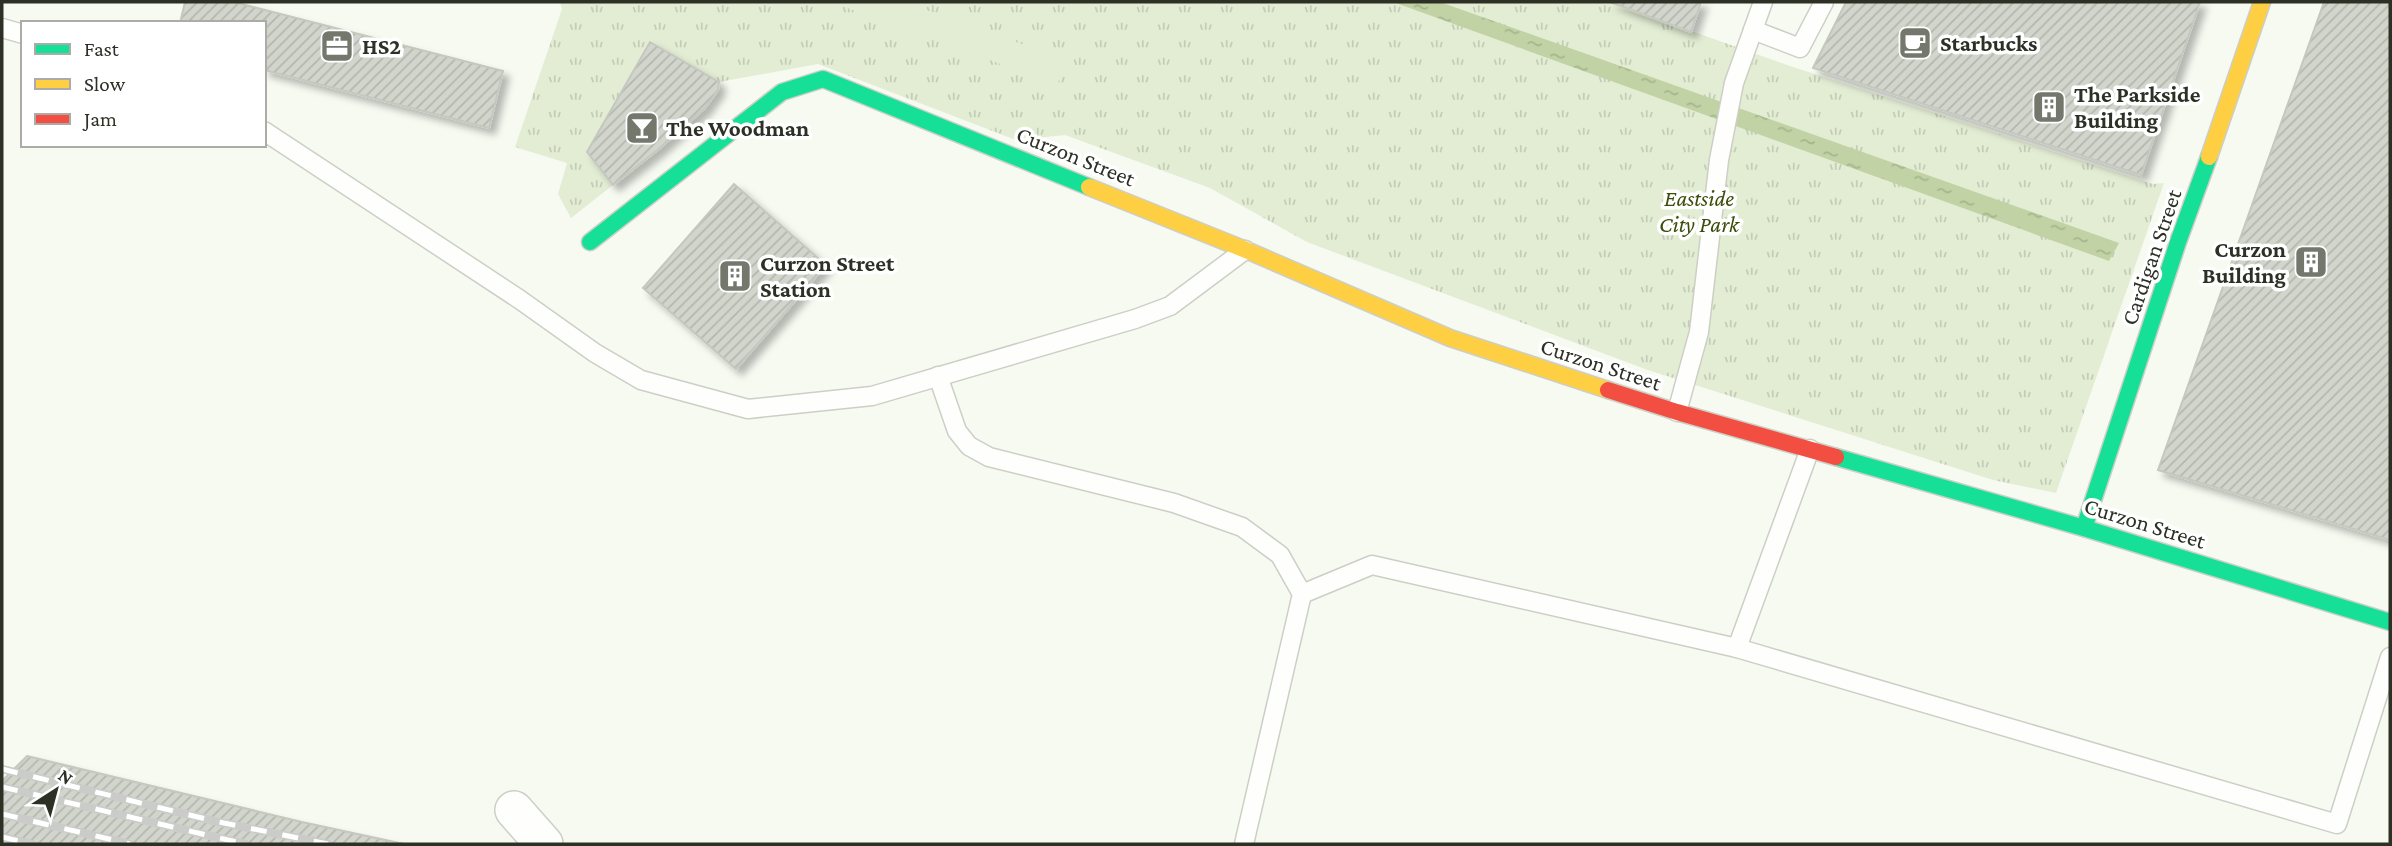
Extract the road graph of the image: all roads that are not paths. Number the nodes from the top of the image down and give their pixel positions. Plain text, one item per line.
1 (1763, 2) edge
2 (1824, 2) edge
3 (2262, 2) edge
4 (2, 28) edge
5 (1753, 30) junction
6 (21, 33) edge
7 (266, 132) edge
8 (590, 242) dead end
9 (1246, 250) junction
10 (938, 376) junction
11 (1677, 412) junction
12 (1810, 449) junction
13 (2084, 528) junction
14 (1302, 594) junction
15 (2390, 622) edge
16 (1737, 648) junction
17 (2390, 657) edge
18 (514, 810) dead end
19 (545, 843) edge
20 (1244, 844) edge

1 - 5 lane
2 - 5 lane
3 - 13 street, Cardigan Street
4 - 6 lane
5 - 11 lane
7 - 10 lane
8 - 9 street, Curzon Street
9 - 10 lane
9 - 11 street, Curzon Street
10 - 14 lane
11 - 12 street, Curzon Street
12 - 13 street, Curzon Street
12 - 16 lane
13 - 15 street, Curzon Street
14 - 16 lane
14 - 20 lane
16 - 17 lane
18 - 19 street

